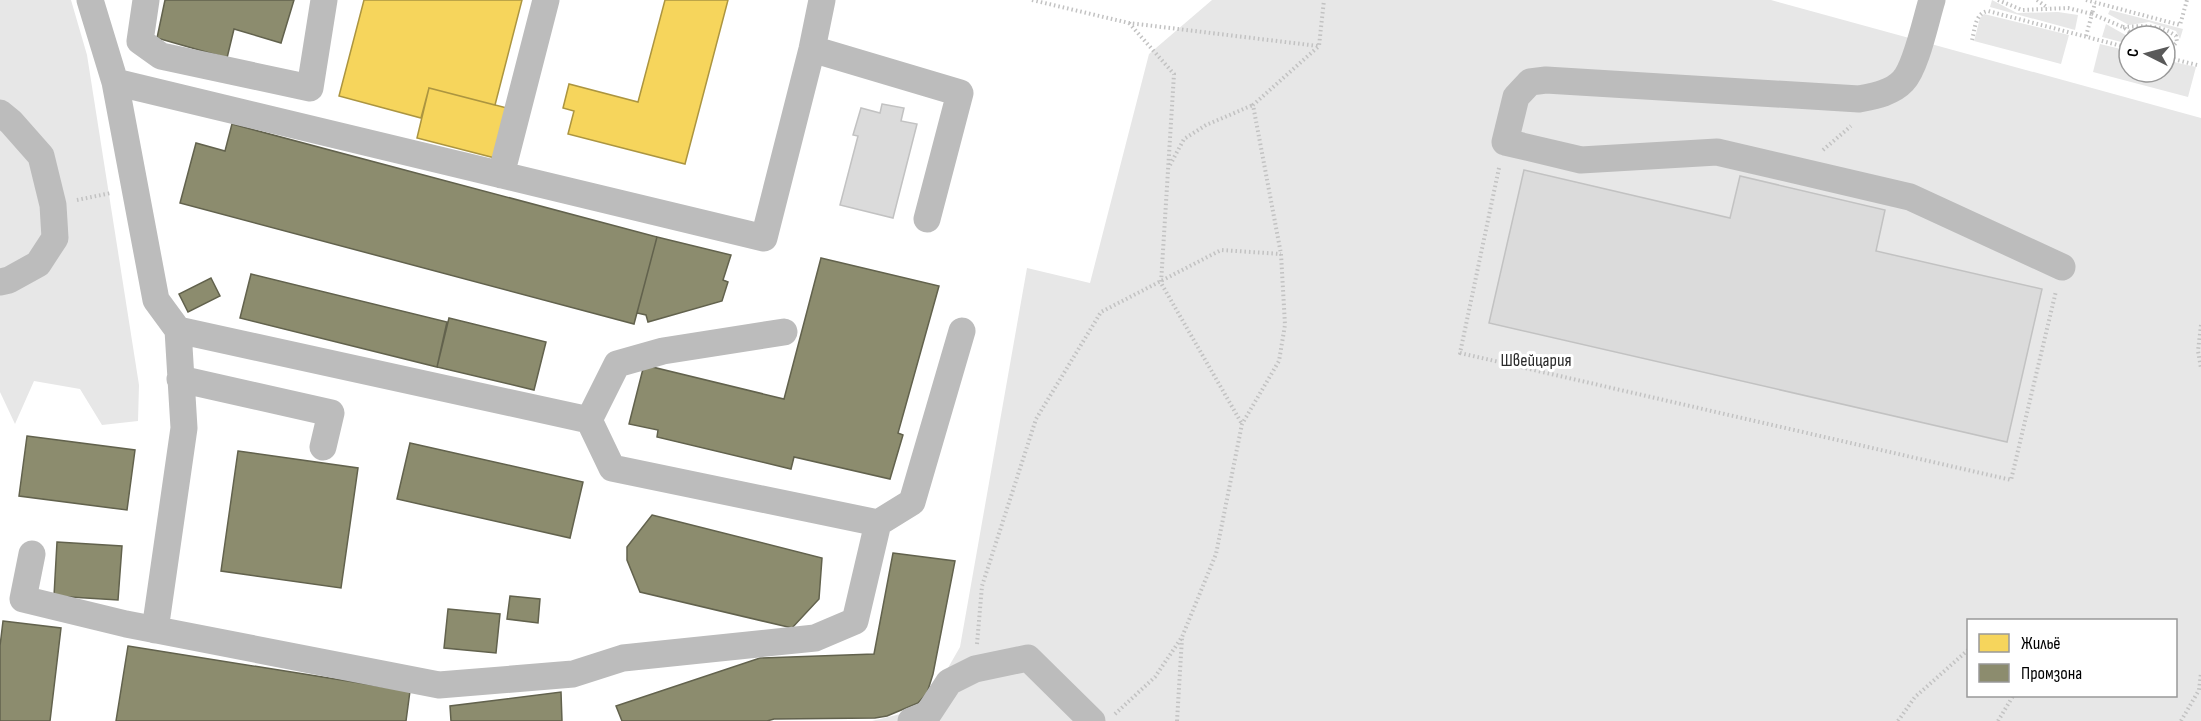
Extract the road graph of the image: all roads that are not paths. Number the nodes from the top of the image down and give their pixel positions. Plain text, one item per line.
1 (90, 0) edge
2 (146, 0) edge
3 (324, 0) edge
4 (546, 0) edge
5 (822, 0) edge
6 (1932, 0) edge
7 (812, 49) junction
8 (116, 82) junction
9 (0, 113) edge
10 (501, 175) junction
11 (927, 219) dead end
12 (2062, 267) road end
13 (0, 282) edge
14 (178, 330) junction
15 (962, 331) dead end
16 (784, 332) dead end
17 (180, 379) junction
18 (589, 420) junction
19 (323, 447) dead end
20 (878, 523) junction
21 (32, 554) dead end
22 (155, 630) junction
23 (911, 721) edge
24 (1092, 721) edge

1 - 8 lane
2 - 3 lane
4 - 10 lane
5 - 7 lane
6 - 12 lane
7 - 10 lane
7 - 11 lane
8 - 10 lane
8 - 14 lane
9 - 13 lane
14 - 17 lane
14 - 18 lane
15 - 20 lane
16 - 18 lane
17 - 19 lane
17 - 22 lane
18 - 20 lane
20 - 22 lane
21 - 22 lane
23 - 24 lane

